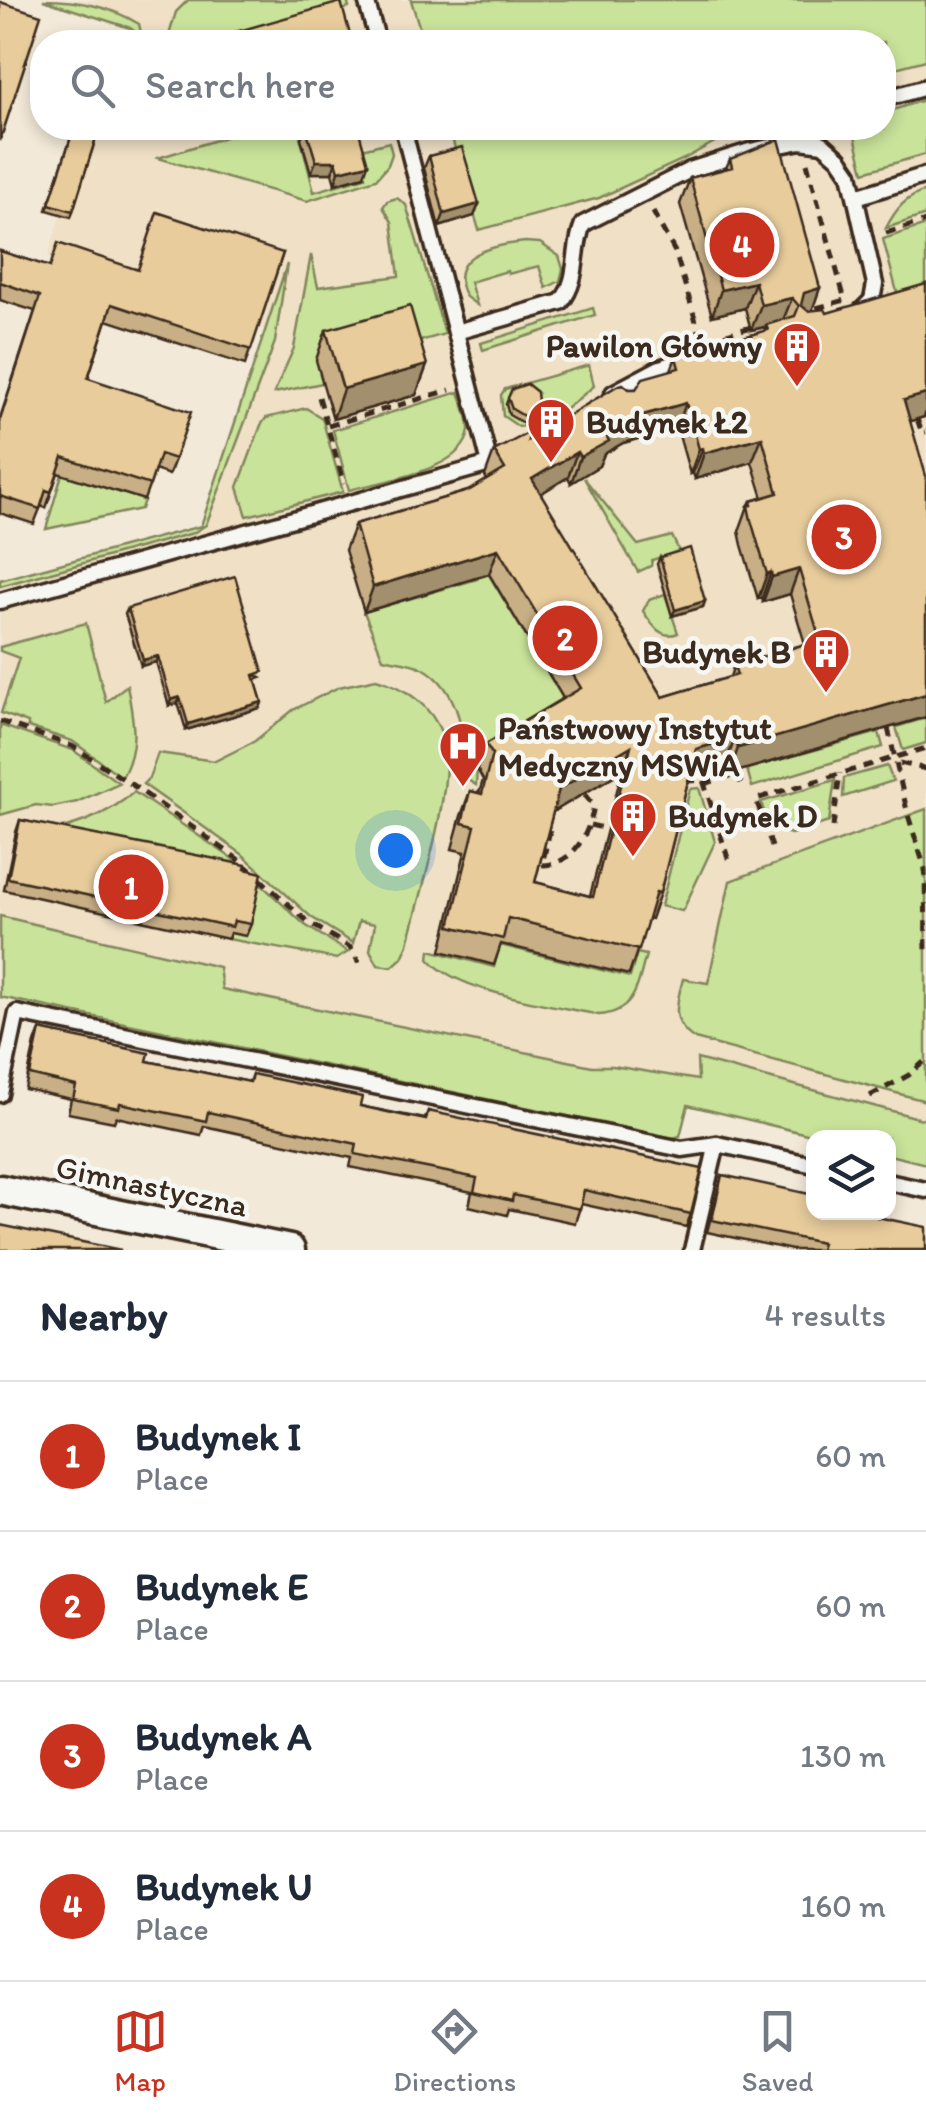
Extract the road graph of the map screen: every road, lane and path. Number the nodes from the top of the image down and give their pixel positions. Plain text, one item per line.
1 (366, 0) edge
2 (375, 30) edge
3 (926, 86) edge
4 (896, 95) edge
5 (405, 140) edge
6 (801, 141) junction
7 (926, 175) edge
8 (643, 194) junction
9 (856, 197) junction
10 (926, 221) edge
11 (866, 239) junction
12 (809, 310) edge
13 (846, 315) edge
14 (756, 326) edge
15 (456, 332) junction
16 (701, 354) edge
17 (470, 384) junction
18 (320, 396) dead end
19 (601, 399) edge
20 (917, 419) edge
21 (328, 426) junction
22 (926, 432) edge
23 (522, 447) edge
24 (490, 464) junction
25 (350, 505) junction
26 (0, 600) edge
27 (0, 721) edge
28 (888, 728) edge
29 (926, 748) edge
30 (897, 760) junction
31 (746, 768) edge
32 (926, 769) edge
33 (840, 773) junction
34 (686, 781) edge
35 (704, 782) junction
36 (741, 783) dead end
37 (584, 794) edge
38 (590, 825) junction
39 (833, 827) dead end
40 (608, 829) edge
41 (550, 830) edge
42 (772, 847) dead end
43 (728, 861) dead end
44 (926, 903) edge
45 (926, 953) edge
46 (360, 963) dead end
47 (926, 1060) edge
48 (0, 1094) edge
49 (870, 1096) dead end
50 (716, 1144) junction
51 (806, 1164) edge
52 (896, 1184) edge
53 (0, 1190) edge
54 (926, 1190) edge
55 (290, 1250) edge
56 (692, 1250) edge

1 - 2 lane
3 - 4 lane
5 - 15 lane
6 - 8 lane
6 - 9 lane
6 - 12 path
7 - 9 lane
8 - 14 path
8 - 15 lane
9 - 11 lane
10 - 11 path
11 - 13 lane
15 - 17 lane
16 - 19 lane
17 - 21 path
17 - 24 lane
18 - 21 path
20 - 22 path
21 - 25 path
23 - 24 lane
24 - 25 lane
25 - 26 lane
27 - 46 path
28 - 30 path
29 - 30 path
30 - 32 path
30 - 33 path
30 - 44 path
31 - 35 path
33 - 39 path
33 - 42 path
34 - 35 path
35 - 36 path
35 - 43 path
37 - 38 path
38 - 40 path
38 - 41 path
44 - 45 path
47 - 49 path
48 - 50 lane
50 - 51 lane
50 - 56 lane
52 - 54 lane
53 - 55 street, Gimnastyczna

